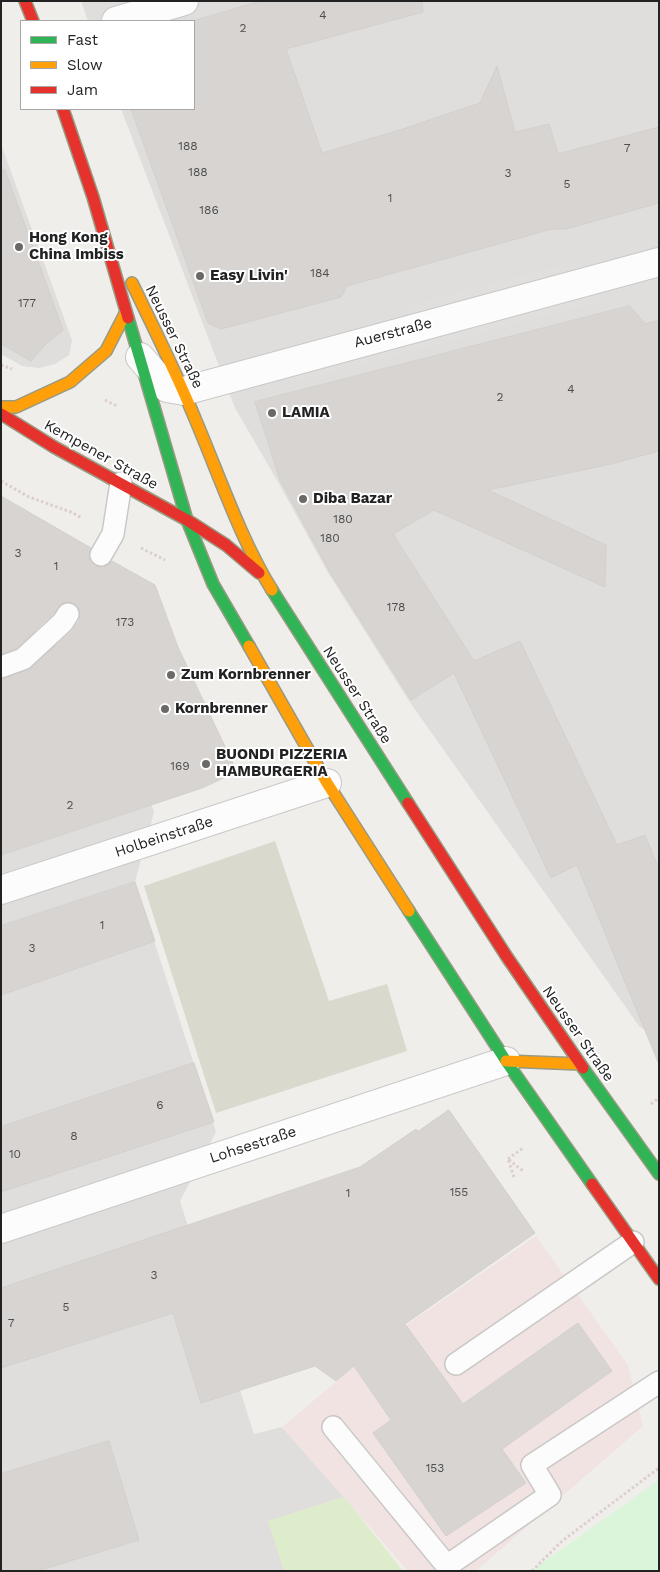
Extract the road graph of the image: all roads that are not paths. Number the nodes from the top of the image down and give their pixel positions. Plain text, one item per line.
1 (25, 1) edge
2 (184, 1) edge
3 (33, 20) edge
4 (119, 20) edge
5 (63, 110) edge
6 (93, 197) junction
7 (659, 262) edge
8 (126, 312) junction
9 (140, 357) junction
10 (184, 390) junction
11 (1, 407) edge
12 (1, 414) edge
13 (121, 484) junction
14 (187, 520) junction
15 (101, 554) dead end
16 (266, 580) junction
17 (68, 614) dead end
18 (1, 667) edge
19 (327, 783) junction
20 (1, 890) edge
21 (506, 1061) junction
22 (580, 1064) junction
23 (659, 1174) edge
24 (1, 1228) edge
25 (633, 1242) junction
26 (659, 1279) edge
27 (456, 1364) dead end
28 (659, 1382) edge
29 (333, 1427) dead end

1 - 3 main road
2 - 4 street
5 - 6 main road, Neusser Straße
6 - 8 main road, Neusser Straße
6 - 10 main road, Neusser Straße
7 - 10 street, Auerstraße
8 - 9 main road, Neusser Straße
8 - 11 main road
9 - 10 street
9 - 14 main road, Neusser Straße
10 - 16 main road, Neusser Straße
12 - 13 main road, Kempener Straße
13 - 14 main road, Kempener Straße
13 - 15 lane
14 - 16 main road, Kempener Straße
14 - 19 main road, Neusser Straße
16 - 22 main road, Neusser Straße
17 - 18 lane
19 - 20 street, Holbeinstraße
19 - 21 main road, Neusser Straße
21 - 22 main road
21 - 24 street, Lohsestraße
21 - 25 main road, Neusser Straße
22 - 23 main road, Neusser Straße
25 - 26 main road, Neusser Straße
25 - 27 lane
28 - 29 lane

